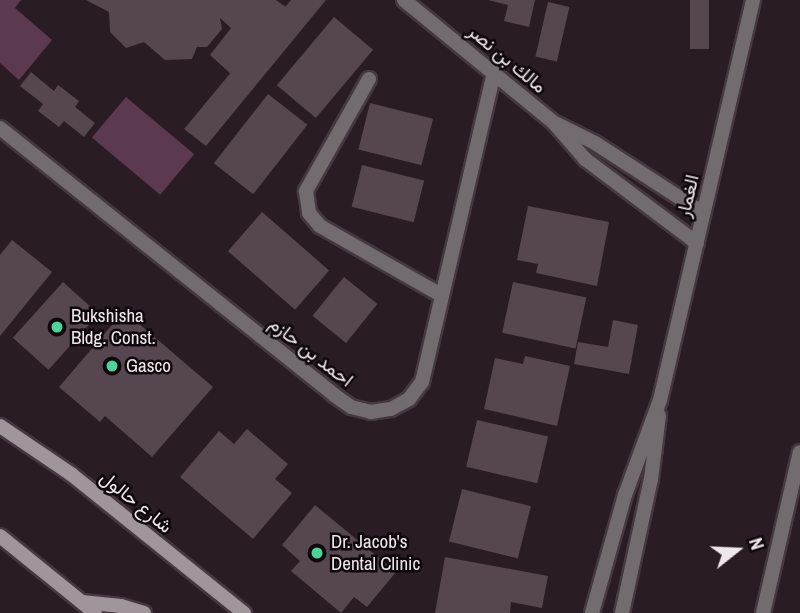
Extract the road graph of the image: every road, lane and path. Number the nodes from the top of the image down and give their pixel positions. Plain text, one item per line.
1 (404, 0) edge
2 (753, 0) edge
3 (494, 72) junction
4 (369, 79) dead end
5 (553, 122) junction
6 (0, 128) edge
7 (703, 214) junction
8 (697, 243) junction
9 (441, 295) junction
10 (660, 400) junction
11 (0, 426) edge
12 (800, 452) edge
13 (0, 536) edge
14 (82, 602) junction
15 (95, 613) edge
16 (144, 613) edge
17 (244, 613) edge
18 (592, 613) edge
19 (622, 613) edge
20 (763, 613) edge

1 - 3 street, مالك بن نصر
2 - 7 street, الغمار
3 - 5 street, مالك بن نصر
3 - 9 street, احمد بن حازم
4 - 9 street
5 - 7 street, مالك بن نصر
5 - 8 street, مالك بن نصر
6 - 9 street, احمد بن حازم
7 - 8 street, الغمار
8 - 10 street, الغمار
10 - 18 street, الغمار
10 - 19 street, الغمار
11 - 17 main road, شارع حالول
12 - 20 street
13 - 14 main road
14 - 15 main road
14 - 16 main road

